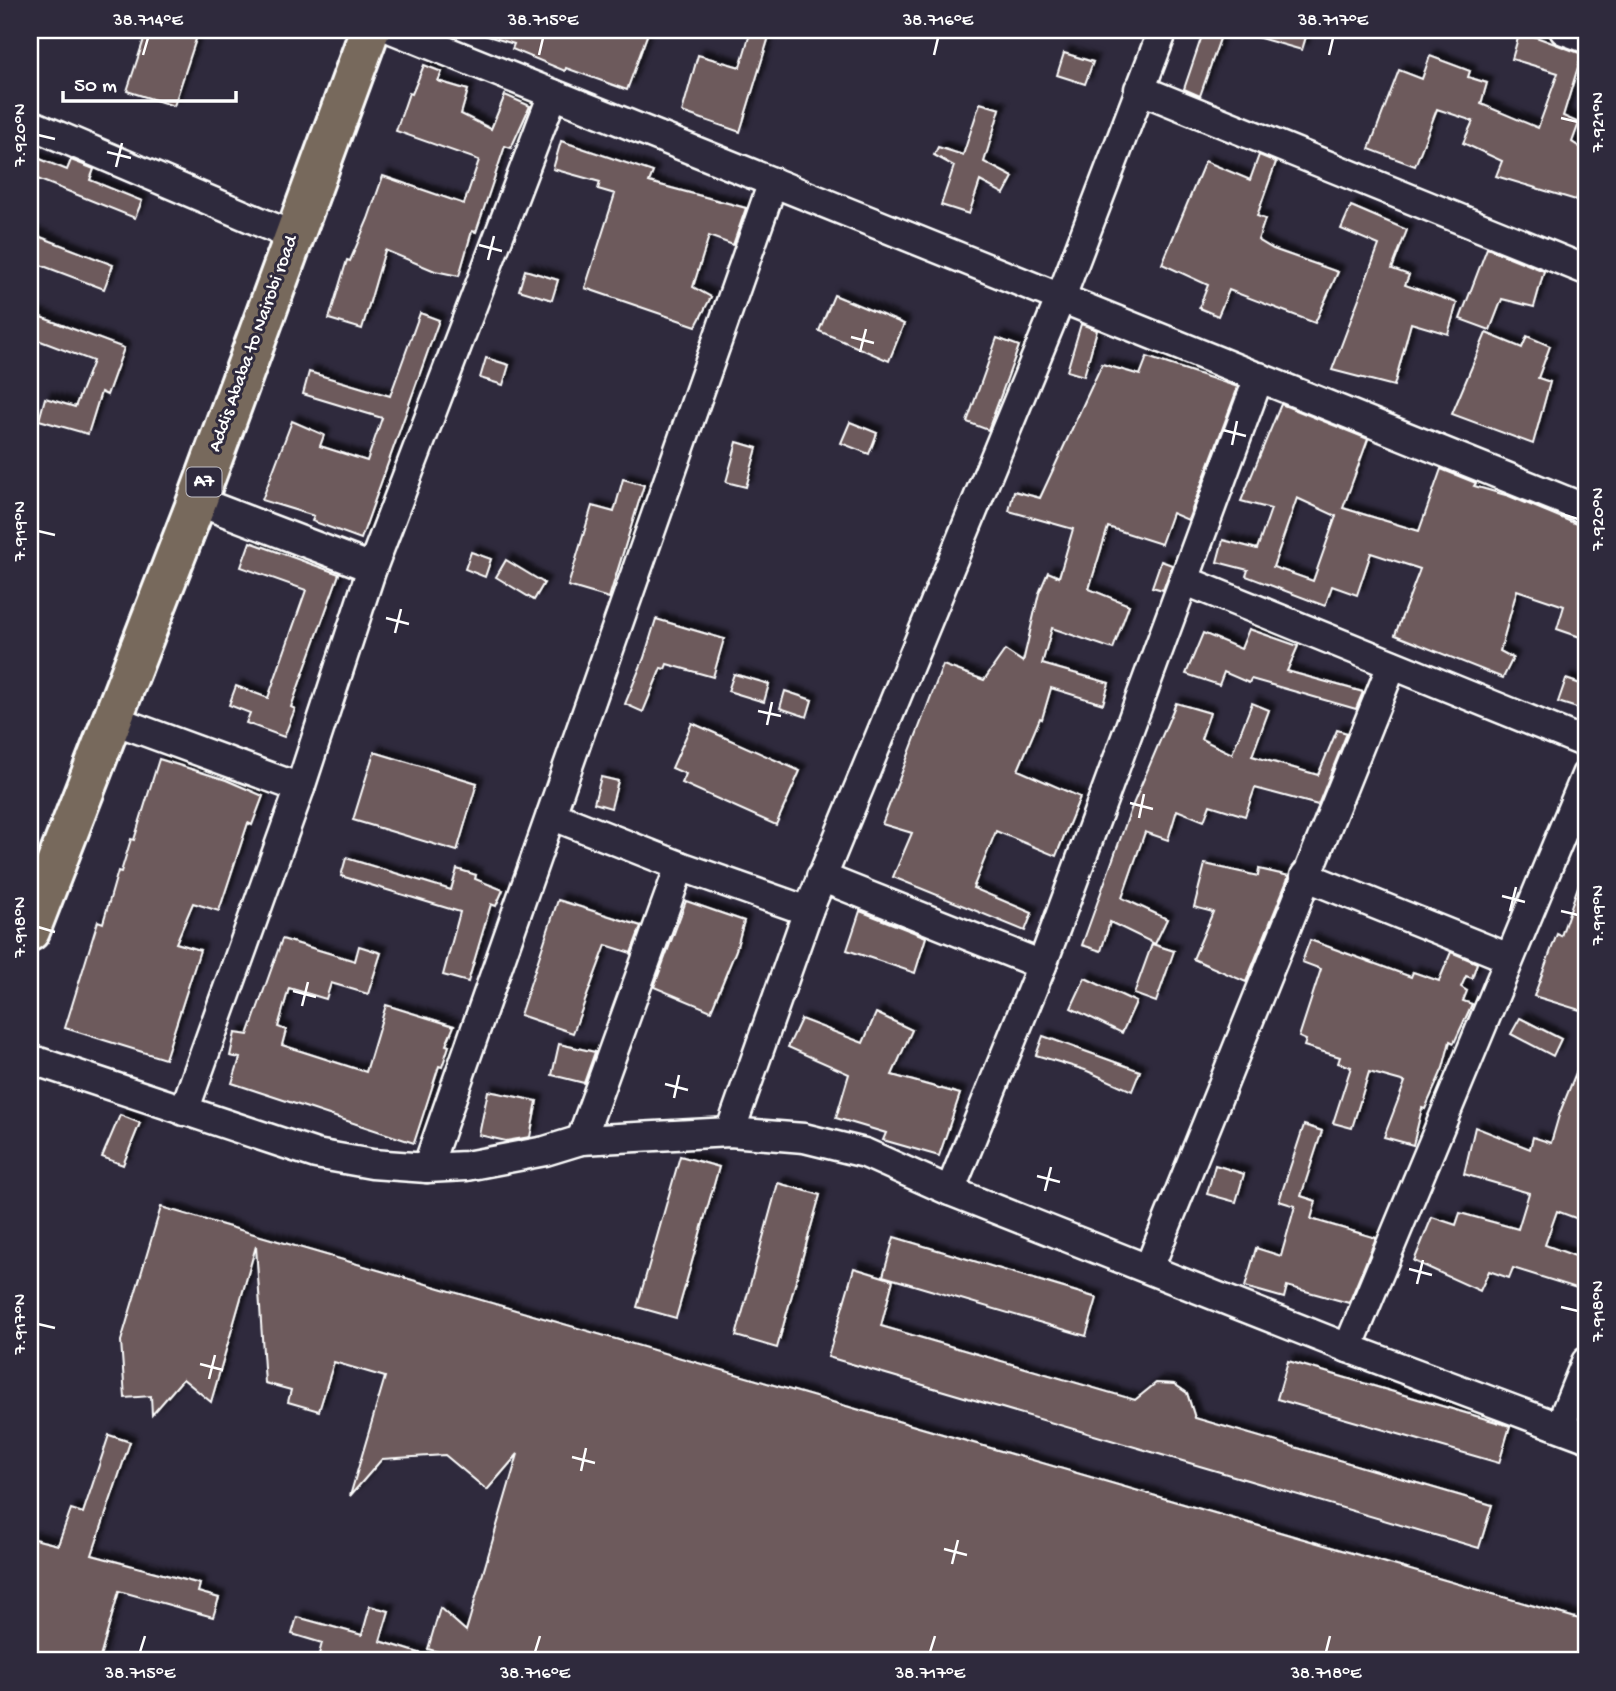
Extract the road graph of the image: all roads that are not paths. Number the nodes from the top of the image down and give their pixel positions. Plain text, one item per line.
1 (370, 30) edge
2 (394, 30) edge
3 (1163, 30) edge
4 (1564, 30) edge
5 (1586, 38) edge
6 (1139, 89) junction
7 (553, 94) junction
8 (30, 124) edge
9 (773, 182) junction
10 (293, 236) junction
11 (1586, 270) edge
12 (1060, 298) junction
13 (1259, 377) junction
14 (197, 501) junction
15 (1586, 509) edge
16 (372, 568) junction
17 (1186, 581) junction
18 (1392, 664) junction
19 (114, 720) junction
20 (1586, 743) edge
21 (1586, 775) edge
22 (300, 788) junction
23 (551, 815) junction
24 (680, 866) junction
25 (1305, 876) junction
26 (821, 877) junction
27 (808, 911) junction
28 (30, 931) edge
29 (1509, 958) junction
30 (1042, 965) junction
31 (30, 1059) edge
32 (184, 1111) junction
33 (730, 1132) junction
34 (580, 1140) junction
35 (427, 1168) junction
36 (950, 1191) junction
37 (1149, 1268) junction
38 (1348, 1348) junction
39 (1586, 1362) edge
40 (1560, 1426) junction
41 (1586, 1437) edge

1 - 10 highway, Addis Ababa to Nairobi road / A7
2 - 7 street
3 - 6 street
4 - 5 street
6 - 11 street
6 - 12 street
7 - 9 street
7 - 16 street
8 - 10 street
9 - 12 street
9 - 23 street
10 - 14 highway, Addis Ababa to Nairobi road / A7
12 - 13 street
12 - 26 street
13 - 15 street
13 - 17 street
14 - 16 street
14 - 19 highway, Addis Ababa to Nairobi road / A7
16 - 22 street
17 - 18 street
17 - 30 street
18 - 20 street
18 - 25 street
19 - 22 street
19 - 28 highway, Addis Ababa to Nairobi road / A7
21 - 29 street
22 - 32 street
23 - 24 street
23 - 35 street
24 - 27 street
24 - 34 street
25 - 29 street
25 - 37 street
26 - 27 street
26 - 30 street
27 - 33 street
29 - 38 street
30 - 36 street
31 - 32 street
32 - 35 street
33 - 34 street
33 - 36 street
34 - 35 street
36 - 37 street
37 - 38 street
38 - 40 street
39 - 40 street
40 - 41 street

